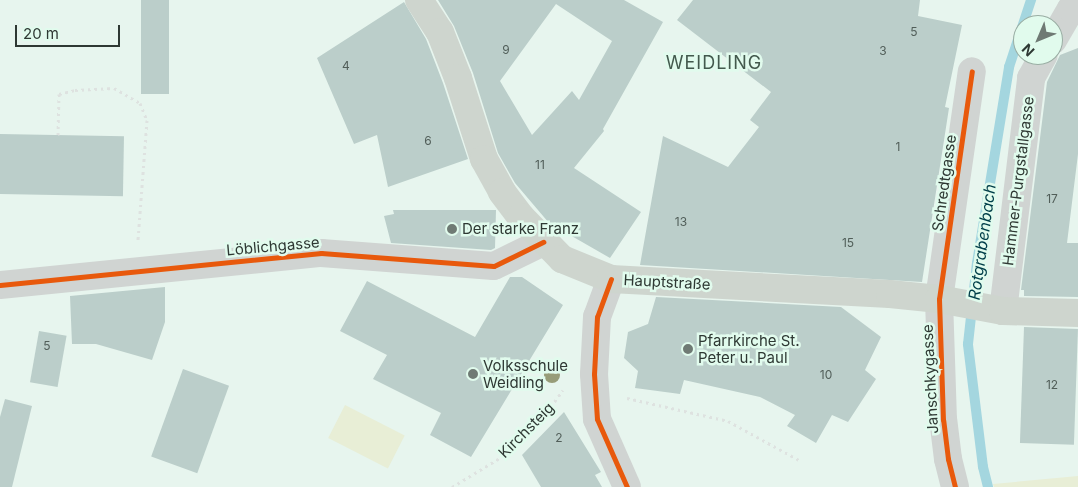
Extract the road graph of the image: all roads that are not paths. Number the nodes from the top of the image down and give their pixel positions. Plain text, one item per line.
1 (419, 0) edge
2 (1078, 4) edge
3 (1063, 23) edge
4 (1038, 65) edge
5 (972, 71) dead end
6 (542, 242) junction
7 (611, 279) junction
8 (0, 285) edge
9 (947, 300) junction
10 (997, 310) junction
11 (1078, 313) edge
12 (627, 487) edge
13 (955, 487) edge

1 - 6 main road, Hauptstraße
2 - 3 street
4 - 10 street, Hammer-Purgstallgasse
5 - 9 street, Schredtgasse
6 - 7 main road, Hauptstraße
6 - 8 street, Löblichgasse
7 - 9 main road, Hauptstraße
7 - 12 street
9 - 10 main road, Hauptstraße
9 - 13 street, Janschkygasse
10 - 11 main road

